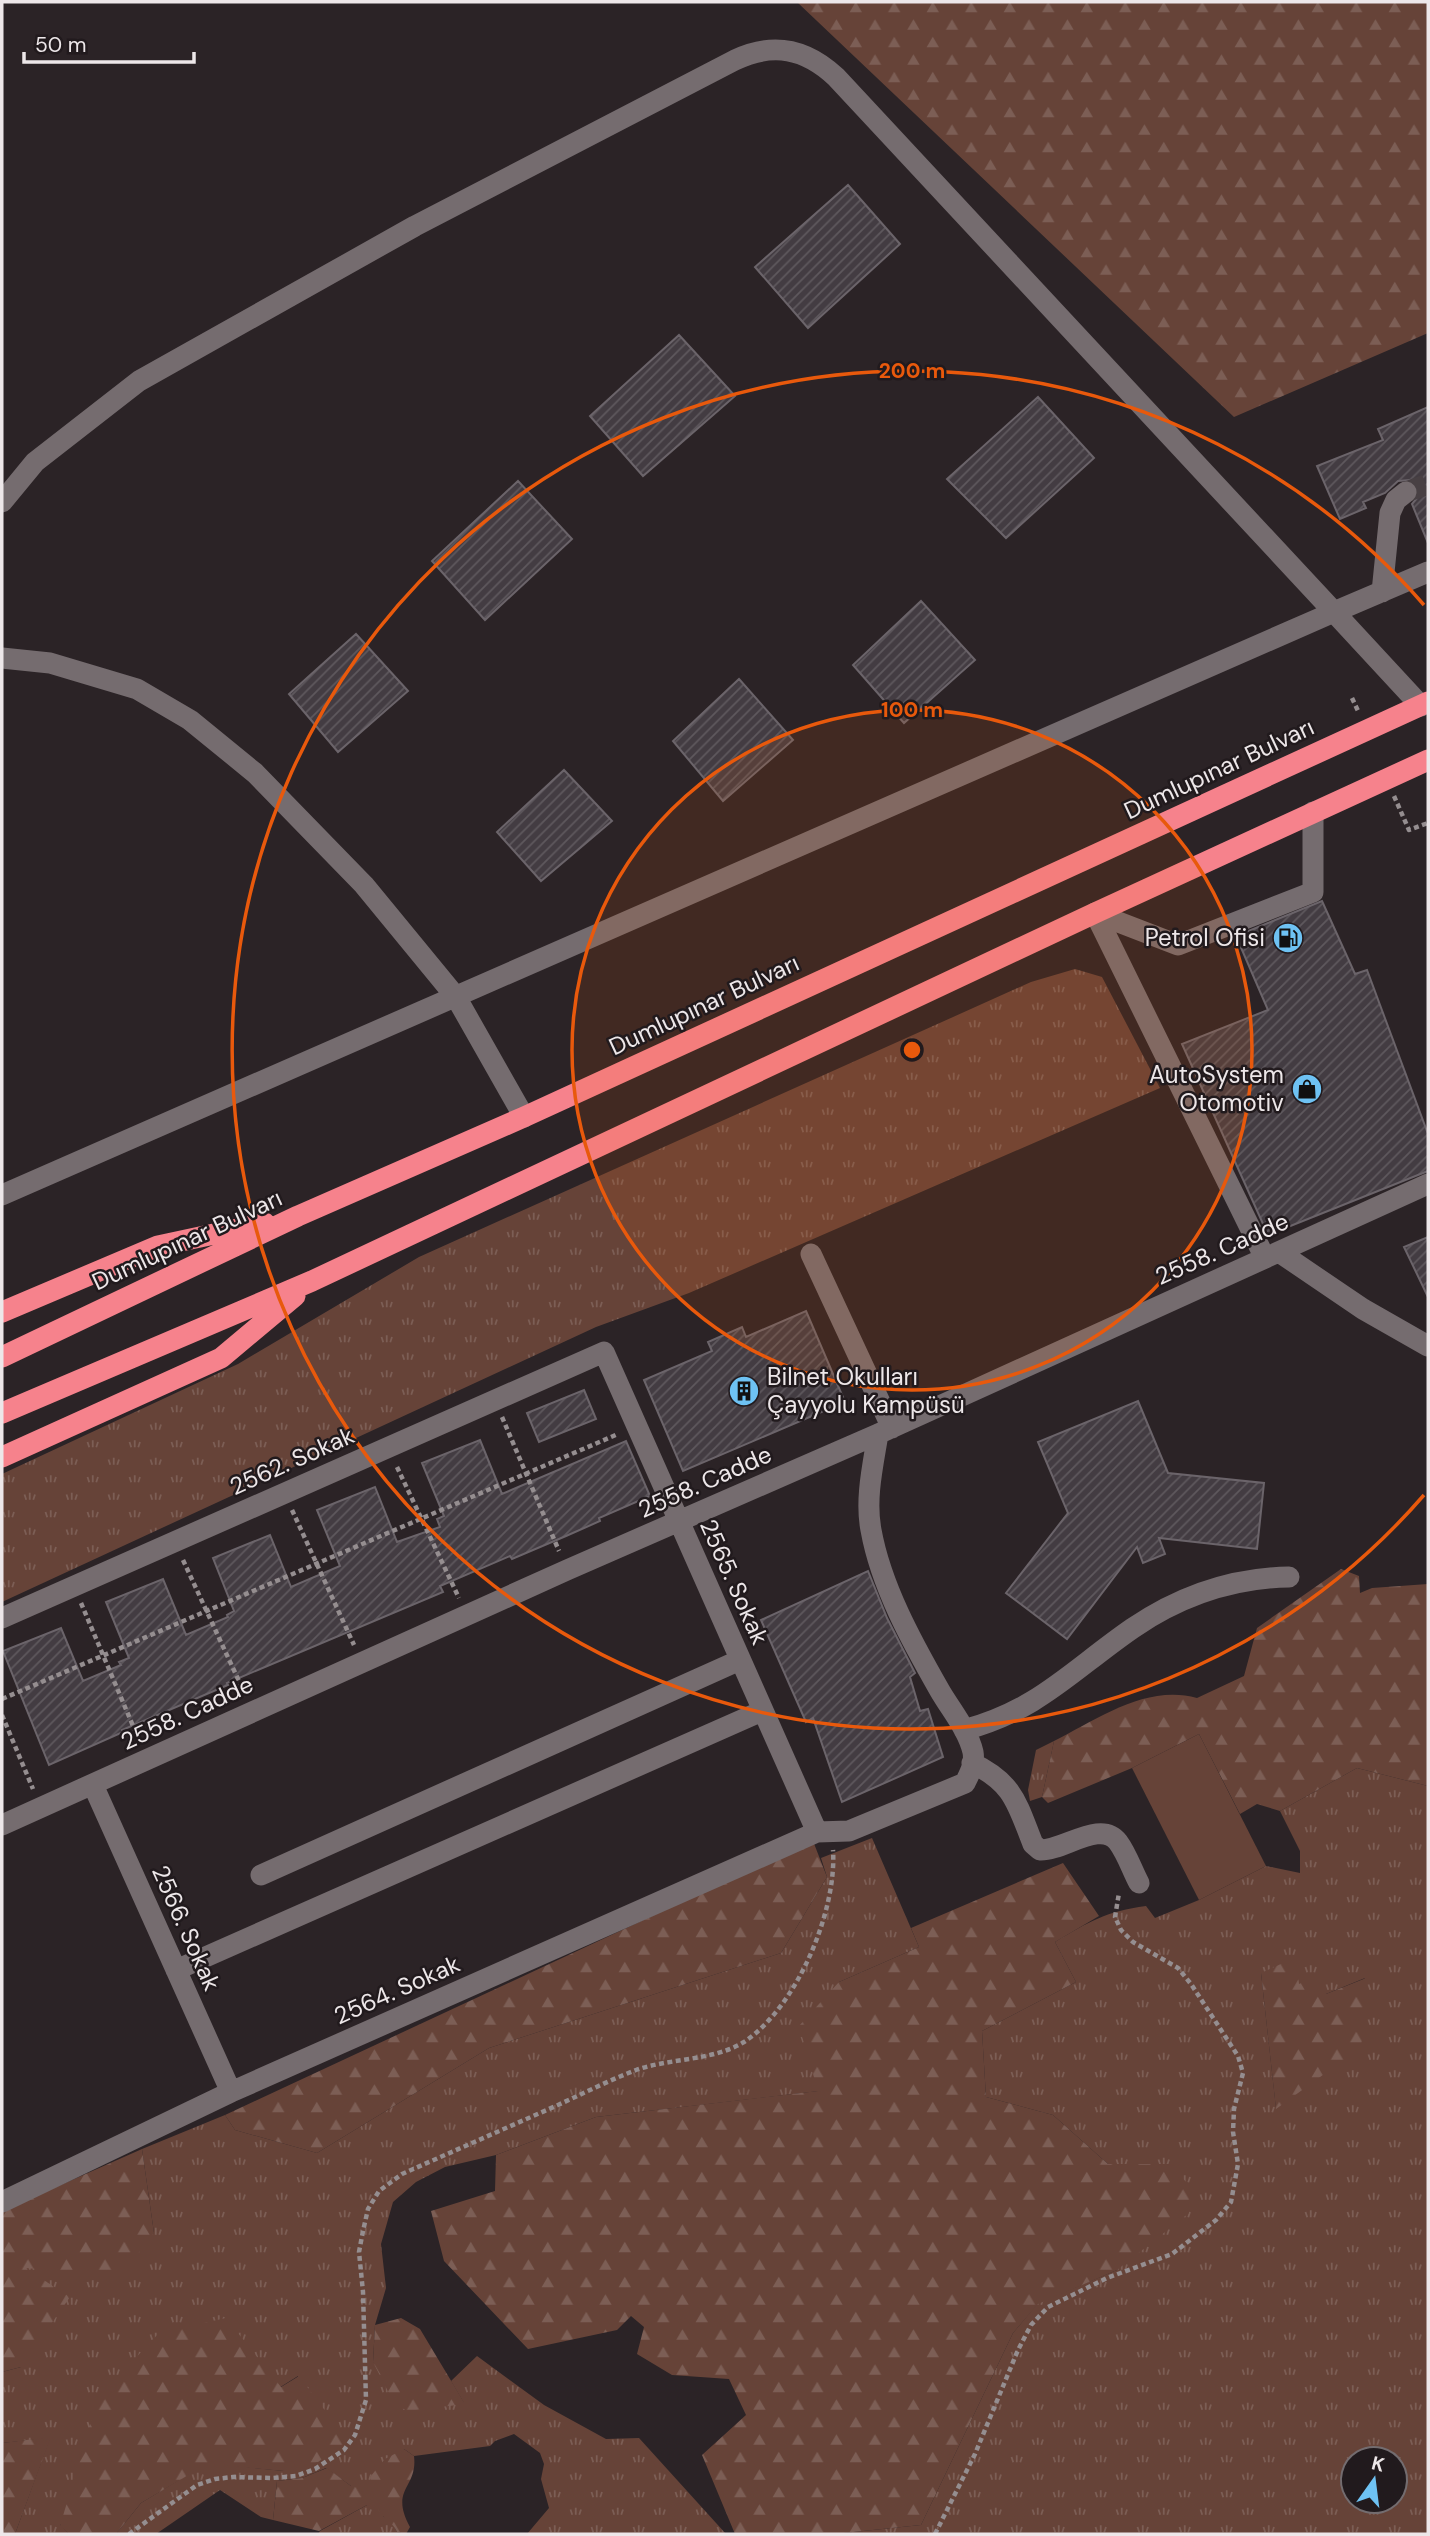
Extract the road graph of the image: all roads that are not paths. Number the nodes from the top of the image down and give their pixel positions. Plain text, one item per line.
1 (1406, 492) tunnel mouth
2 (2, 502) edge
3 (1428, 572) edge
4 (1382, 592) junction
5 (1334, 612) junction
6 (2, 658) edge
7 (1425, 704) edge
8 (1428, 760) edge
9 (1313, 812) junction
10 (1095, 913) junction
11 (456, 997) junction
12 (524, 1116) junction
13 (1428, 1184) edge
14 (2, 1195) edge
15 (298, 1216) junction
16 (811, 1254) dead end
17 (1272, 1255) junction
18 (312, 1281) junction
19 (2, 1312) edge
20 (1428, 1346) edge
21 (604, 1352) joint
22 (4, 1357) edge
23 (9, 1410) edge
24 (885, 1431) junction
25 (2, 1457) edge
26 (679, 1522) junction
27 (1289, 1577) dead end
28 (2, 1618) edge
29 (740, 1660) junction
30 (762, 1711) junction
31 (964, 1730) junction
32 (972, 1763) junction
33 (93, 1785) junction
34 (2, 1825) edge
35 (824, 1832) junction
36 (261, 1875) dead end
37 (1139, 1882) dead end
38 (176, 1970) junction
39 (231, 2092) junction
40 (2, 2202) edge

1 - 4 street
2 - 5 street
3 - 4 street
4 - 5 street
5 - 7 street
5 - 11 street
6 - 11 street
7 - 12 highway, Dumlupınar Bulvarı
8 - 9 highway
9 - 10 highway
9 - 10 street
10 - 17 street
10 - 18 highway
11 - 12 street
11 - 14 street
12 - 15 highway, Dumlupınar Bulvarı
13 - 17 street, 2558. Cadde
15 - 19 highway
15 - 22 highway, Dumlupınar Bulvarı
16 - 24 street
17 - 20 street
17 - 24 street, 2558. Cadde
18 - 23 highway
18 - 25 highway
21 - 26 street, 2565. Sokak
21 - 28 street, 2562. Sokak
24 - 26 street, 2558. Cadde
24 - 31 street
26 - 29 street, 2565. Sokak
26 - 33 street, 2558. Cadde
27 - 31 street
29 - 30 street, 2565. Sokak
29 - 36 street
30 - 35 street, 2565. Sokak
30 - 38 street
31 - 32 street
32 - 35 street, 2564. Sokak
32 - 37 street
33 - 34 street, 2558. Cadde
33 - 38 street, 2566. Sokak
35 - 39 street, 2564. Sokak
38 - 39 street, 2566. Sokak
39 - 40 street, 2564. Sokak

